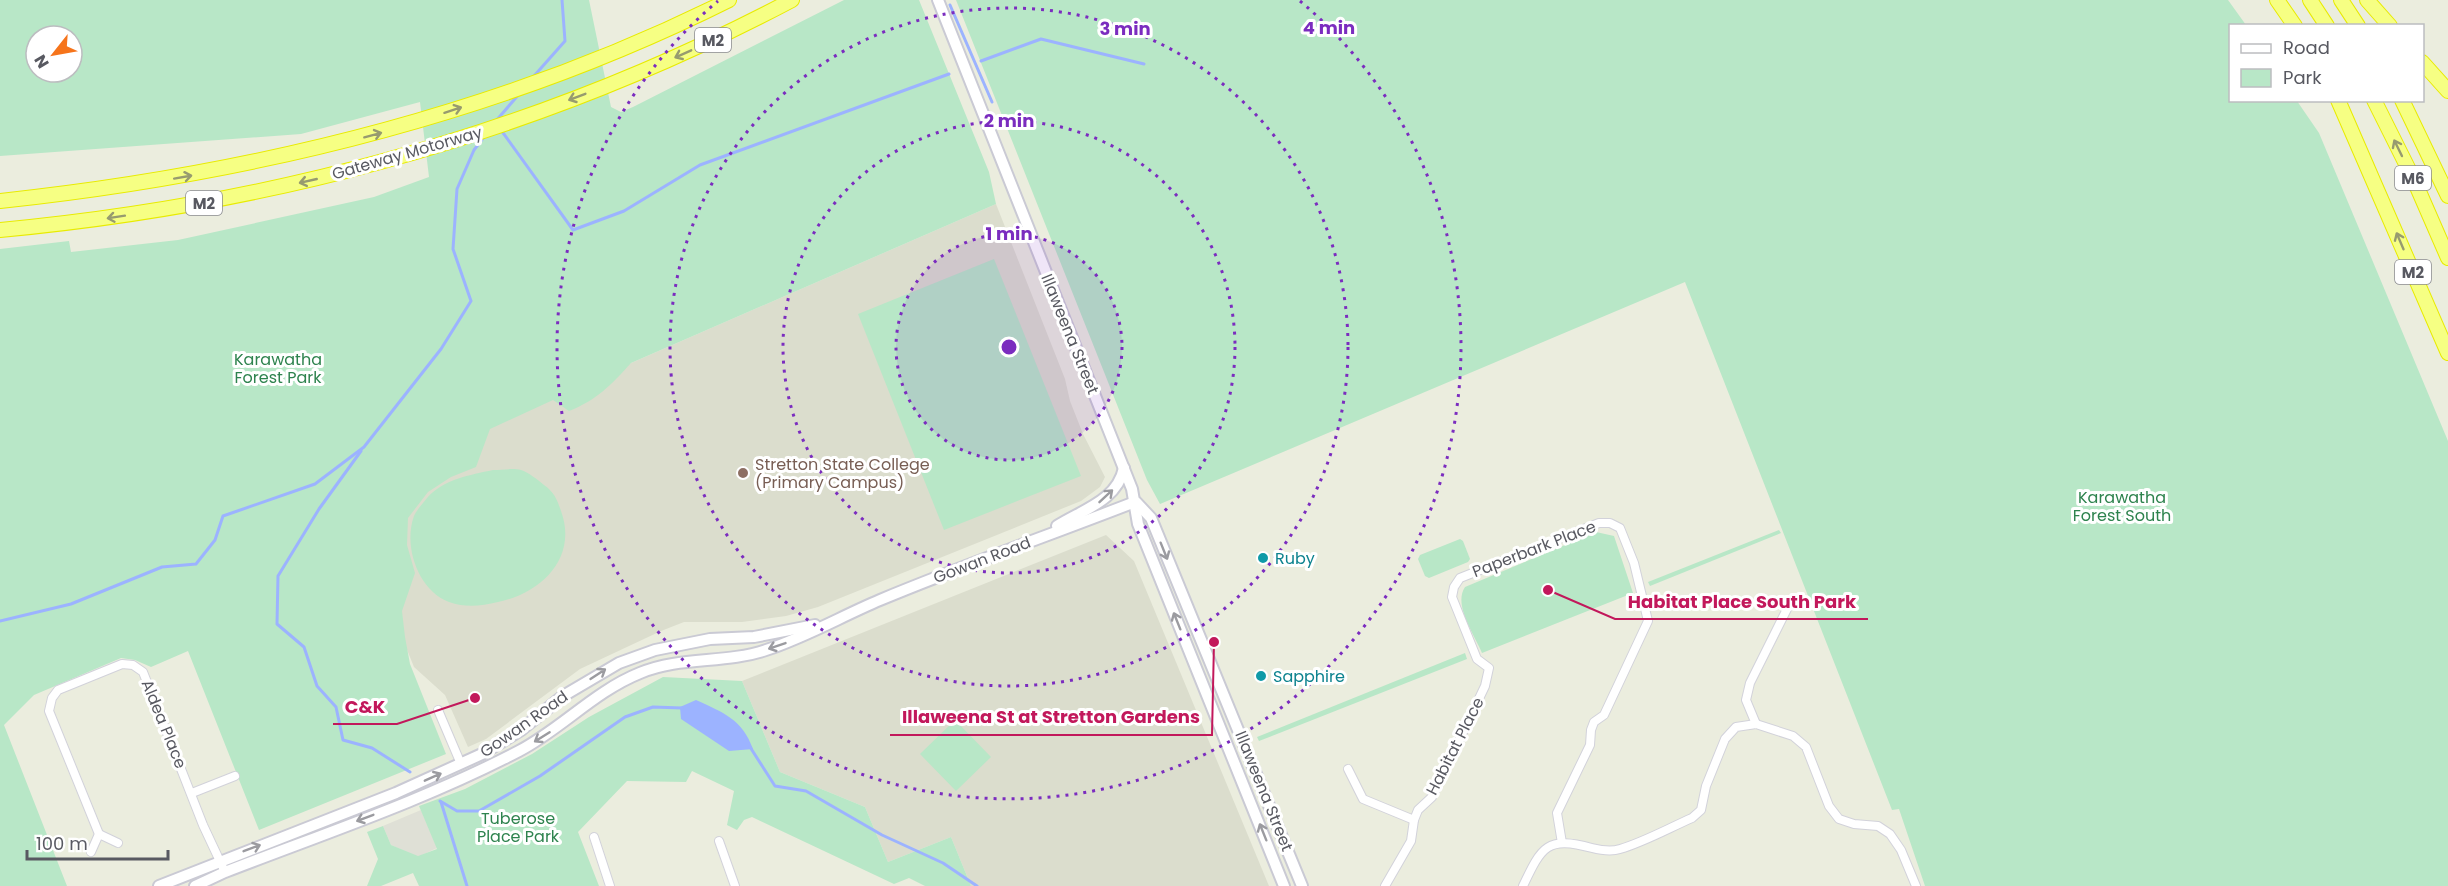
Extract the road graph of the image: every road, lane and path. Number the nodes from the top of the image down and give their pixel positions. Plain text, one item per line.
1 (729, 0) edge
2 (792, 0) edge
3 (938, 0) edge
4 (2277, 0) edge
5 (2310, 0) edge
6 (2341, 0) edge
7 (2367, 0) edge
8 (2294, 24) edge
9 (2326, 24) edge
10 (2357, 24) edge
11 (2388, 24) edge
12 (2424, 64) edge
13 (2448, 91) edge
14 (2339, 102) edge
15 (2375, 102) edge
16 (2403, 102) edge
17 (2448, 196) edge
18 (0, 201) edge
19 (0, 230) edge
20 (2448, 258) edge
21 (2448, 352) edge
22 (1124, 468) junction
23 (1135, 502) junction
24 (1042, 536) junction
25 (1790, 603) dead end
26 (830, 622) junction
27 (1489, 668) joint
28 (438, 710) dead end
29 (1756, 724) junction
30 (1241, 736) junction
31 (1226, 742) junction
32 (461, 764) junction
33 (1348, 769) dead end
34 (236, 776) dead end
35 (192, 794) junction
36 (1414, 820) junction
37 (99, 834) junction
38 (594, 837) dead end
39 (719, 841) dead end
40 (118, 843) dead end
41 (1562, 843) junction
42 (91, 852) dead end
43 (219, 861) junction
44 (225, 872) junction
45 (159, 886) edge
46 (195, 886) edge
47 (610, 886) edge
48 (735, 886) edge
49 (1284, 886) edge
50 (1302, 886) edge
51 (1386, 886) edge
52 (1523, 886) edge
53 (1916, 886) edge

18 -> 1 highway, Gateway Motorway / M2
2 -> 19 highway, Gateway Motorway / M2
3 - 22 main road, Illaweena Street
4 - 8 highway
5 - 9 highway
6 - 10 highway
7 - 11 highway
12 - 13 highway
21 -> 14 highway, M2
20 -> 15 highway, M6
16 - 17 highway, M6
22 - 23 main road, Illaweena Street
24 -> 22 main road
23 - 24 main road, Gowan Road
23 -> 30 main road, Illaweena Street
31 -> 23 main road, Illaweena Street
24 - 26 main road, Gowan Road
25 - 29 street
32 -> 26 main road, Gowan Road
26 -> 44 main road, Gowan Road
27 - 36 street, Habitat Place
27 - 41 street, Paperbark Place
28 - 32 street
29 - 41 street
29 - 53 street
30 - 31 main road
30 - 50 main road, Illaweena Street
49 -> 31 main road, Illaweena Street
43 -> 32 main road, Gowan Road
33 - 36 street
34 - 35 street
35 - 37 street, Aldea Place
35 - 43 street, Aldea Place
36 - 51 street, Habitat Place
37 - 40 street
37 - 42 street
38 - 47 street
39 - 48 street
41 - 52 street
43 - 44 street, Aldea Place
43 - 45 main road, Gowan Road
44 - 46 main road, Gowan Road

